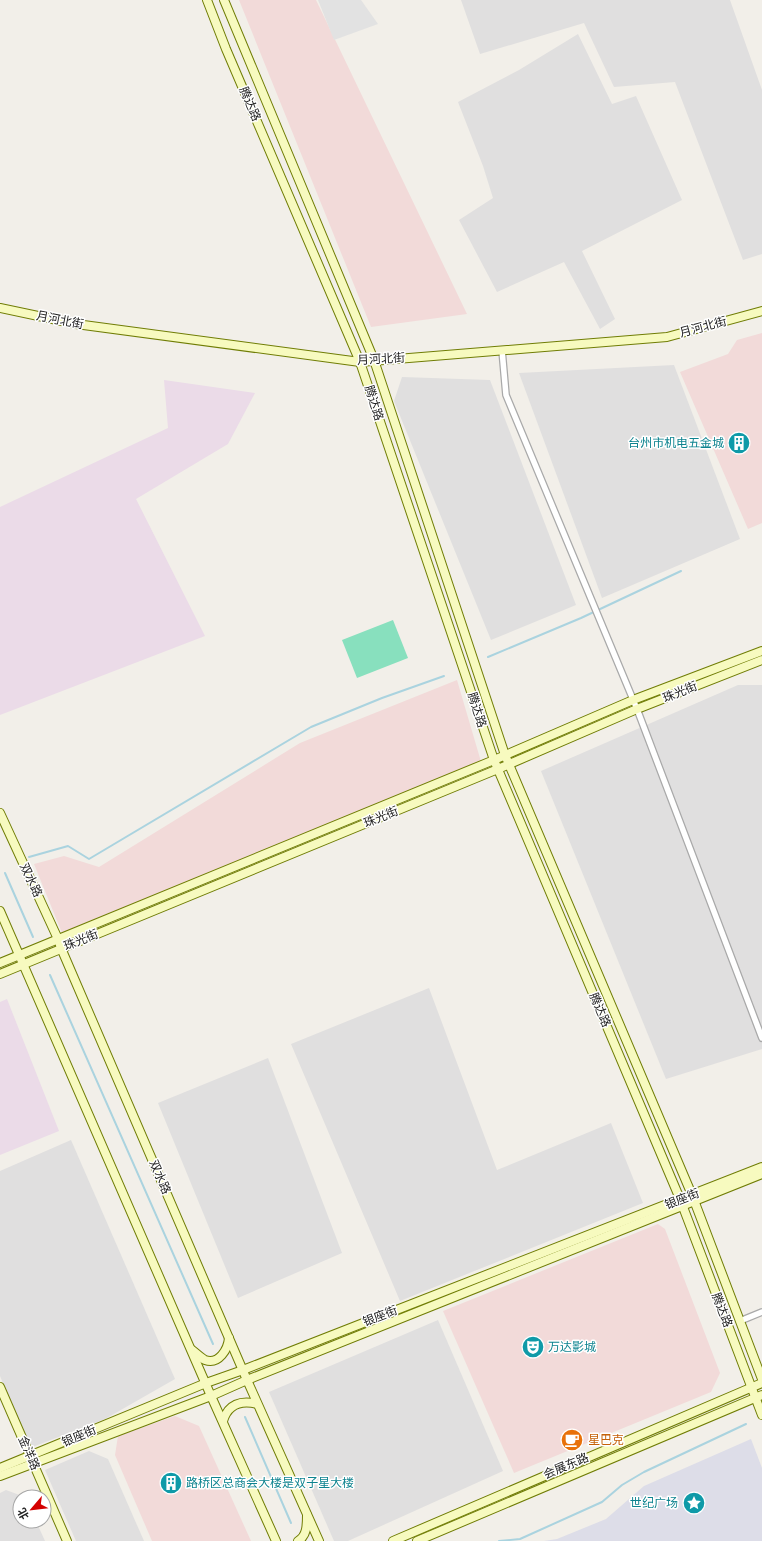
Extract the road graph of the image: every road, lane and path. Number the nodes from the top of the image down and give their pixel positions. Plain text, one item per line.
1 (207, 0) edge
2 (224, 0) edge
3 (0, 308) edge
4 (762, 311) edge
5 (502, 350) junction
6 (374, 360) junction
7 (360, 362) junction
8 (762, 651) edge
9 (762, 660) edge
10 (633, 700) junction
11 (637, 709) junction
12 (505, 755) junction
13 (494, 760) junction
14 (509, 764) junction
15 (498, 769) junction
16 (0, 813) edge
17 (0, 911) edge
18 (58, 939) junction
19 (61, 948) junction
20 (19, 955) junction
21 (0, 963) edge
22 (22, 964) junction
23 (0, 974) edge
24 (762, 1038) edge
25 (762, 1167) edge
26 (762, 1174) edge
27 (694, 1198) junction
28 (682, 1202) junction
29 (762, 1312) edge
30 (740, 1321) junction
31 (229, 1338) junction
32 (192, 1350) junction
33 (243, 1370) junction
34 (762, 1379) edge
35 (246, 1380) junction
36 (206, 1383) junction
37 (762, 1383) edge
38 (751, 1387) junction
39 (0, 1388) edge
40 (211, 1396) junction
41 (759, 1396) edge
42 (257, 1404) junction
43 (762, 1415) edge
44 (222, 1421) junction
45 (32, 1460) junction
46 (0, 1468) edge
47 (0, 1476) edge
48 (307, 1512) junction
49 (67, 1541) edge
50 (276, 1541) edge
51 (298, 1541) edge
52 (319, 1541) edge
53 (393, 1541) edge
54 (417, 1541) edge

1 - 7 main road, 腾达路
2 - 6 main road, 腾达路
3 - 7 main road, 月河北街
4 - 5 main road, 月河北街
5 - 6 main road, 月河北街
5 - 10 street
6 - 7 main road, 月河北街
6 - 12 main road, 腾达路
7 - 13 main road, 腾达路
8 - 10 main road, 珠光街
9 - 11 main road, 珠光街
10 - 11 street
10 - 12 main road, 珠光街
11 - 14 main road, 珠光街
11 - 24 street
12 - 13 main road, 珠光街
12 - 14 main road, 腾达路
13 - 15 main road, 腾达路
13 - 18 main road, 珠光街
14 - 15 main road, 珠光街
14 - 27 main road, 腾达路
15 - 19 main road, 珠光街
15 - 28 main road, 腾达路
16 - 18 main road, 双水路
17 - 20 main road
18 - 19 main road, 双水路
18 - 20 main road, 珠光街
19 - 22 main road, 珠光街
19 - 31 main road, 双水路
20 - 21 main road, 珠光街
20 - 22 main road
22 - 23 main road, 珠光街
22 - 32 main road
25 - 27 main road, 银座街
26 - 27 main road
27 - 28 main road, 银座街
27 - 30 main road, 腾达路
28 - 33 main road, 银座街
28 - 35 main road, 银座街
28 - 38 main road, 腾达路
29 - 30 street
30 - 34 main road, 腾达路
31 - 32 main road
31 - 33 main road, 双水路
32 - 36 main road
33 - 35 main road, 双水路
33 - 36 main road, 银座街
35 - 40 main road, 银座街
35 - 42 main road, 双水路
36 - 40 main road
36 - 45 main road, 银座街
37 - 38 main road, 会展东路
38 - 41 main road, 腾达路
38 - 53 main road, 会展东路
39 - 45 main road, 金洋路
40 - 44 main road
40 - 45 main road, 银座街
41 - 43 main road, 腾达路
41 - 54 main road, 会展东路
42 - 44 main road
42 - 48 main road, 双水路
44 - 50 main road
45 - 46 main road, 银座街
45 - 47 main road, 银座街
45 - 49 main road, 金洋路
48 - 51 main road
48 - 52 main road, 双水路

